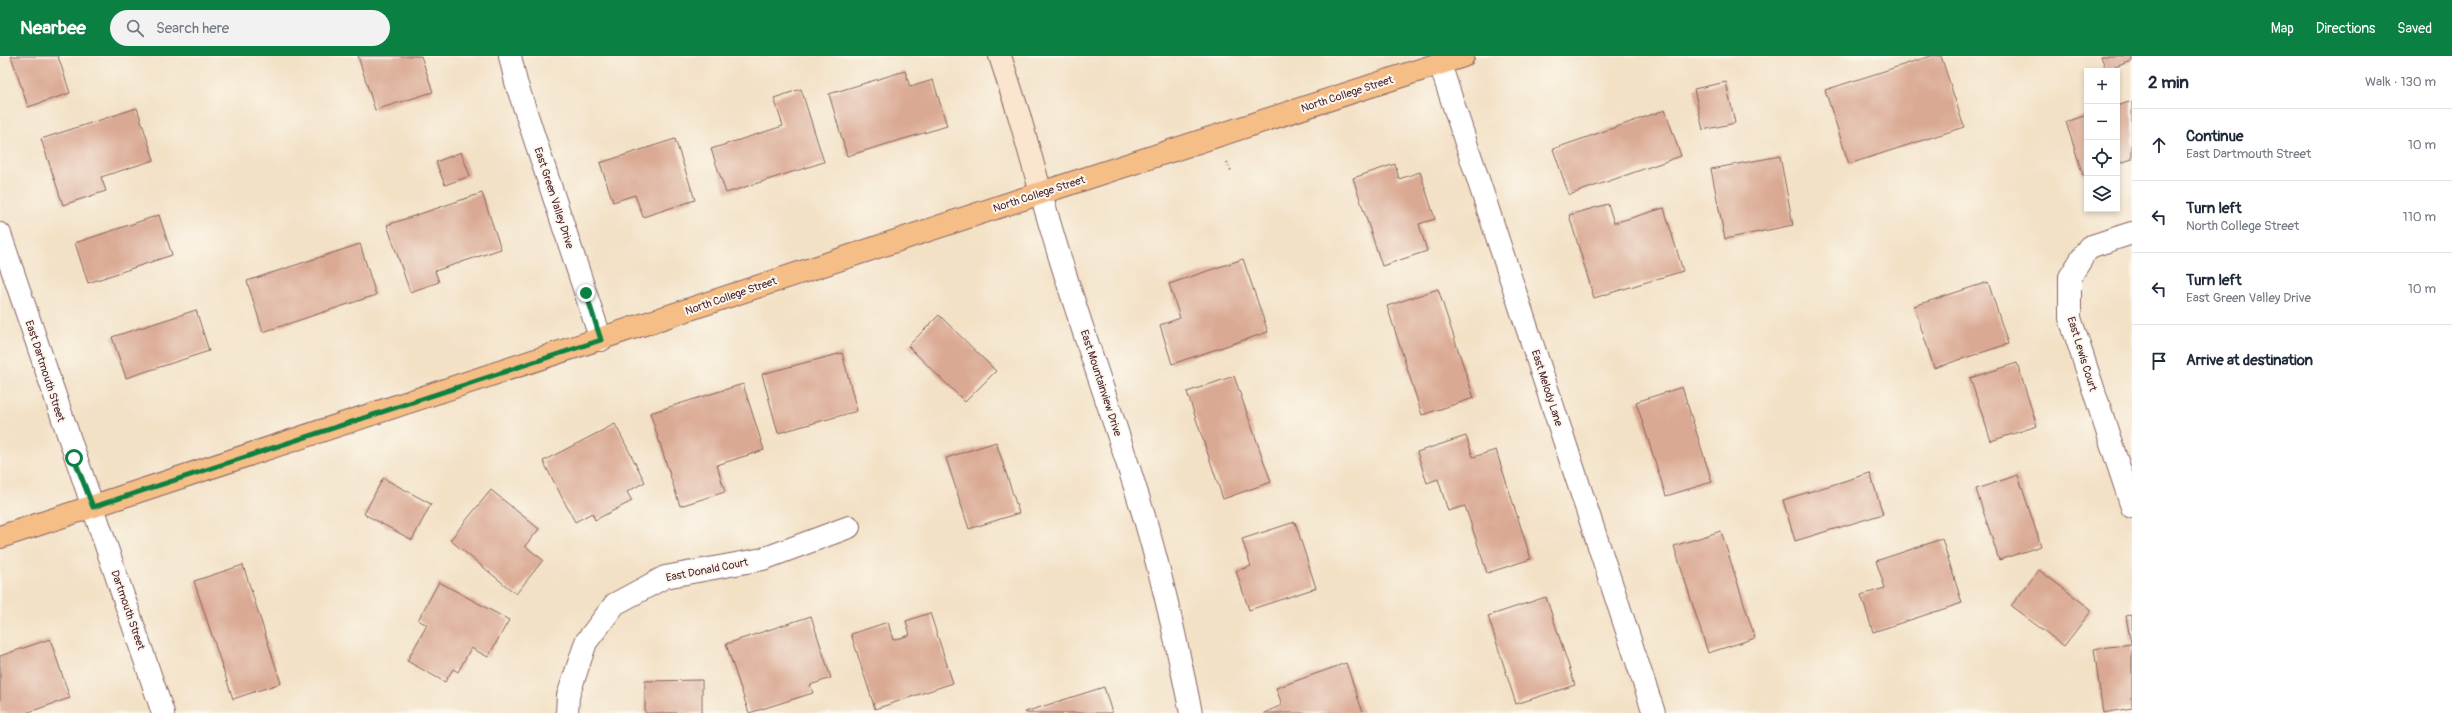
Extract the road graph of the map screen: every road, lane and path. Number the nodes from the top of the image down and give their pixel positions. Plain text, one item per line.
1 (510, 56) edge
2 (1000, 56) edge
3 (1463, 56) edge
4 (1440, 64) junction
5 (1041, 193) junction
6 (2132, 233) edge
7 (0, 234) edge
8 (4, 258) edge
9 (601, 340) junction
10 (93, 507) junction
11 (2132, 507) edge
12 (849, 527) dead end
13 (0, 537) edge
14 (163, 713) edge
15 (568, 713) edge
16 (1191, 713) edge
17 (1654, 713) edge

1 - 9 street, East Green Valley Drive
2 - 5 main road, East Mountainview Drive
3 - 4 main road, North College Street
4 - 5 main road, North College Street
4 - 17 street, East Melody Lane
5 - 9 main road, North College Street
5 - 16 street, East Mountainview Drive
6 - 11 street, East Lewis Court
7 - 8 street, East Dartmouth Street
8 - 10 street, East Dartmouth Street
9 - 10 main road, North College Street
10 - 13 main road, North College Street
10 - 14 street, Dartmouth Street
12 - 15 street, East Donald Court

